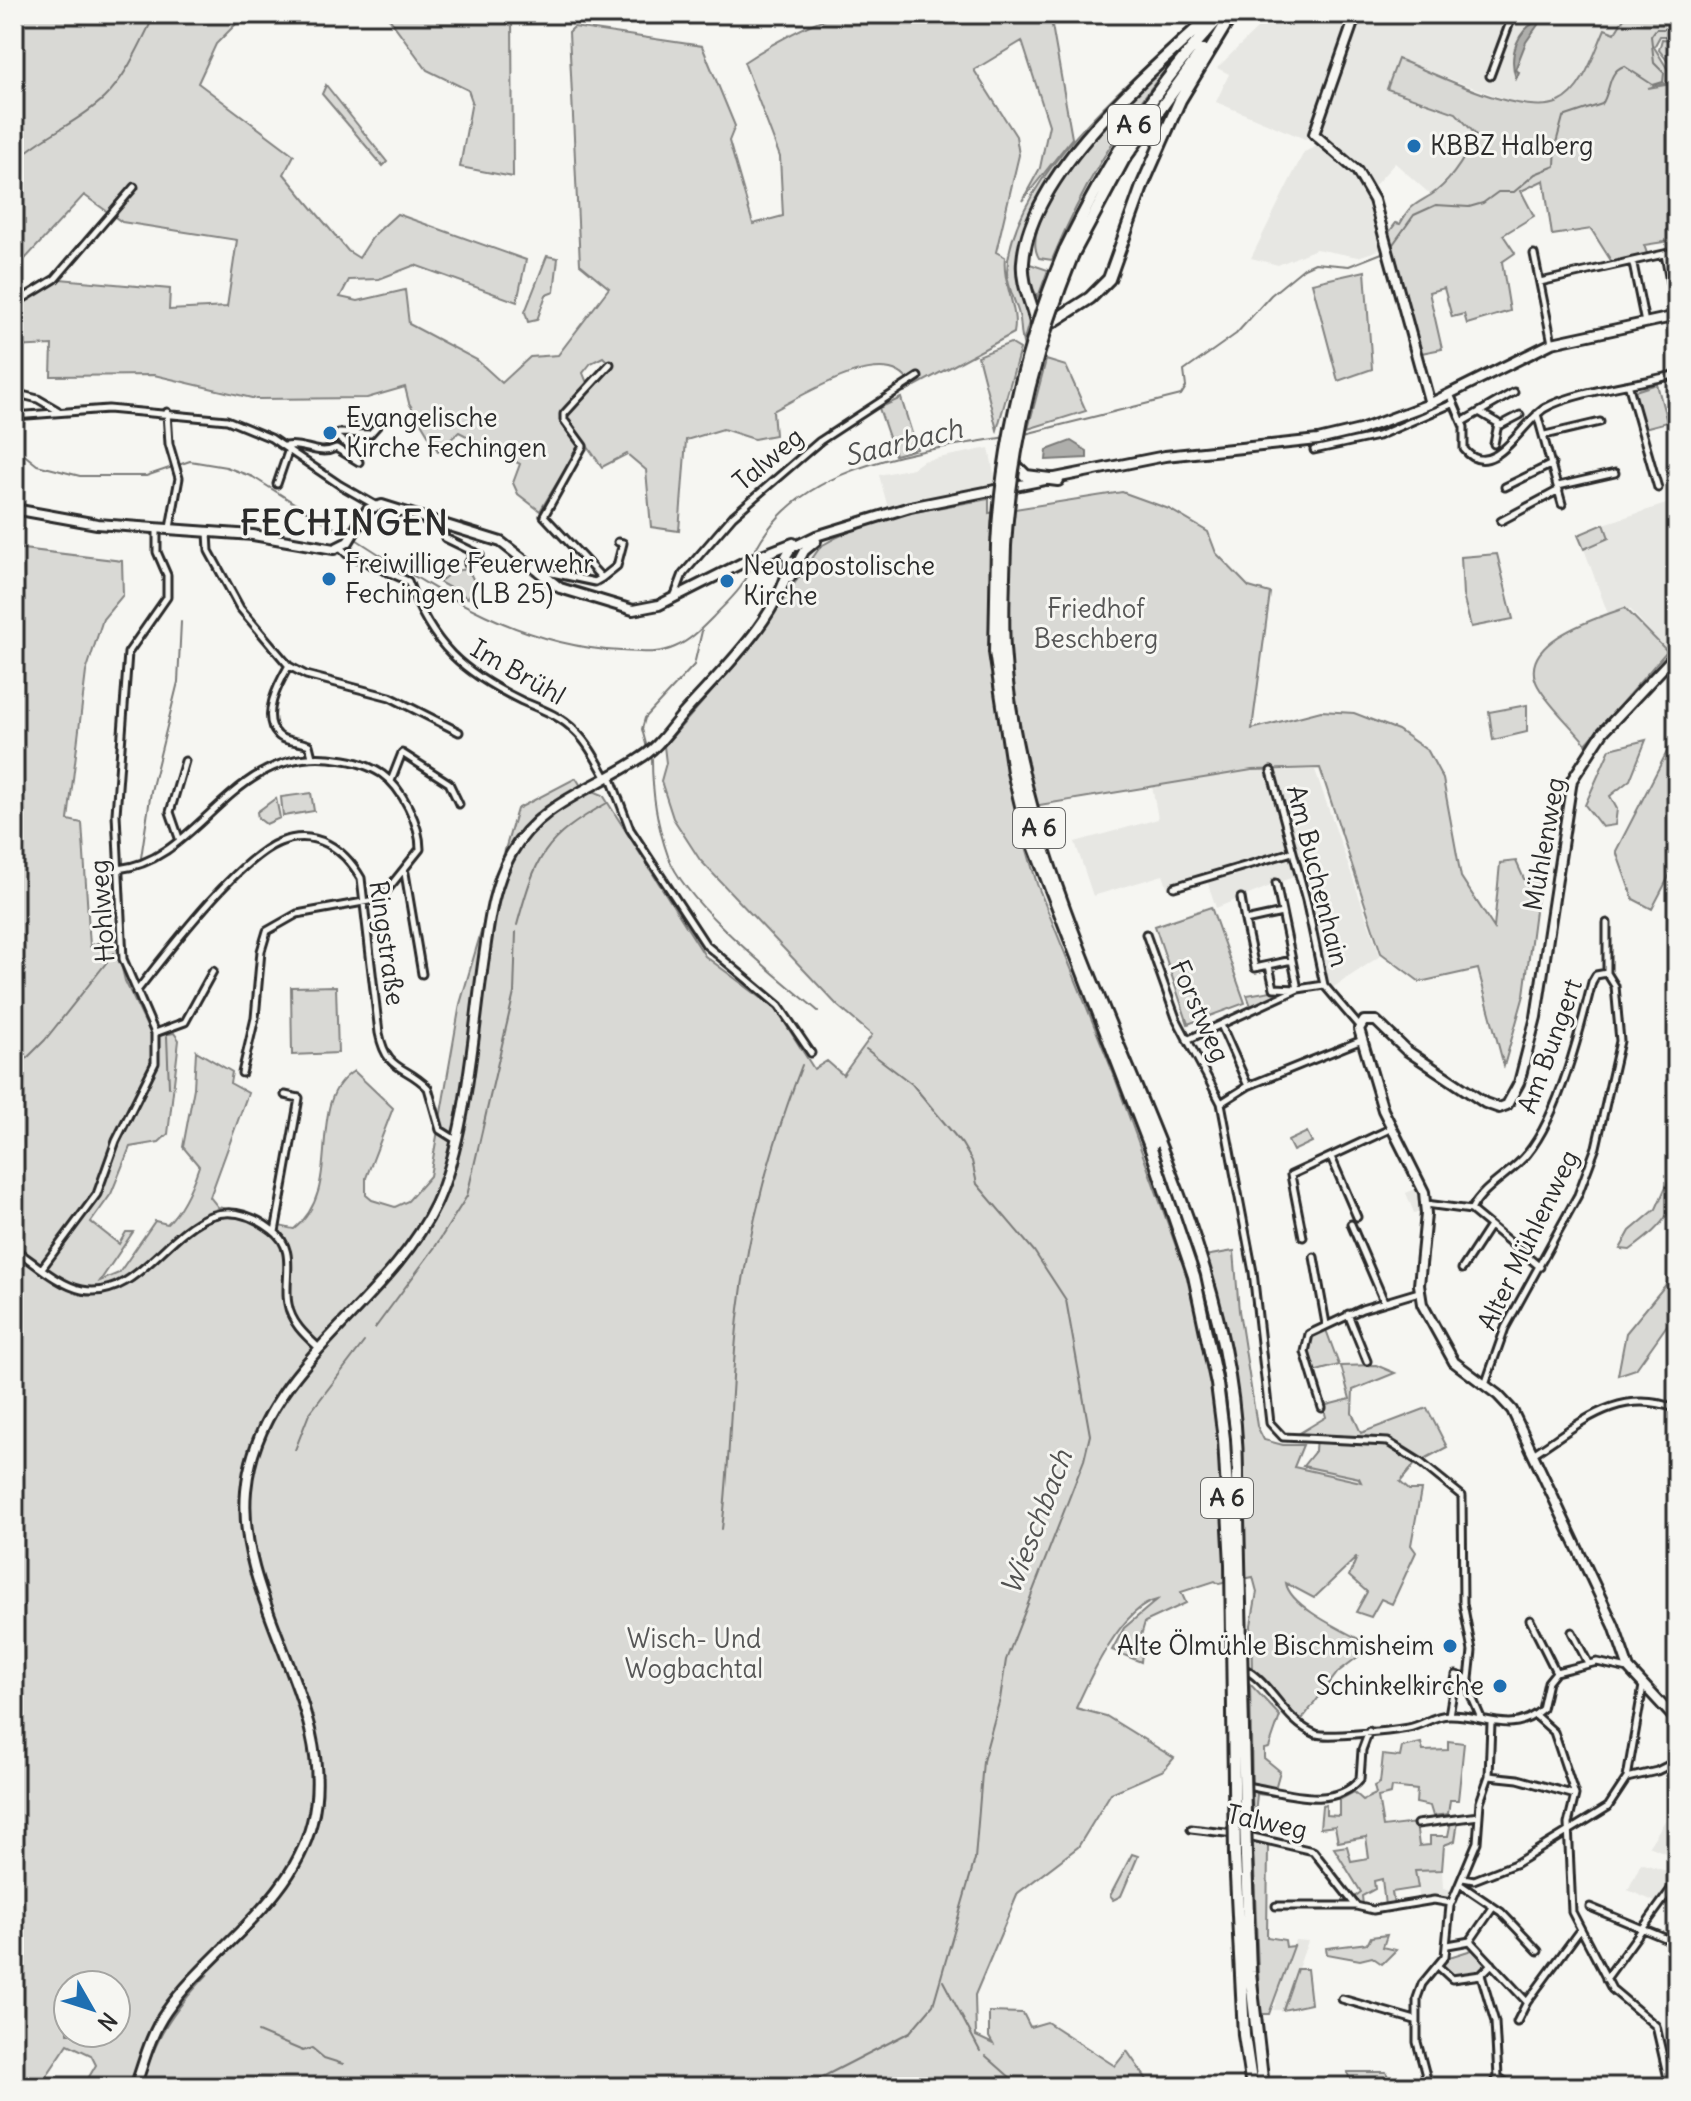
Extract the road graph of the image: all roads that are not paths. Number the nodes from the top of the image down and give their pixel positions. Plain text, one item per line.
1 (1213, 14) edge
2 (1236, 14) edge
3 (1356, 14) edge
4 (1513, 14) edge
5 (1225, 19) edge
6 (1490, 76) dead end
7 (134, 187) dead end
8 (1677, 251) edge
9 (1534, 254) dead end
10 (1665, 254) junction
11 (1633, 264) junction
12 (1540, 282) junction
13 (1026, 290) junction
14 (14, 304) edge
15 (1078, 306) junction
16 (1677, 316) edge
17 (1645, 323) junction
18 (1037, 341) junction
19 (1552, 343) junction
20 (610, 364) dead end
21 (1677, 374) edge
22 (918, 377) dead end
23 (1629, 387) junction
24 (1514, 392) dead end
25 (14, 393) edge
26 (1449, 393) junction
27 (1454, 403) junction
28 (1430, 404) junction
29 (57, 411) junction
30 (167, 412) junction
31 (1479, 412) junction
32 (1537, 414) junction
33 (1520, 415) dead end
34 (14, 416) edge
35 (1462, 422) junction
36 (1600, 422) dead end
37 (359, 423) dead end
38 (1498, 424) junction
39 (1545, 435) junction
40 (1494, 444) dead end
41 (1318, 446) junction
42 (286, 448) junction
43 (1010, 457) junction
44 (1552, 464) junction
45 (1615, 473) dead end
46 (1058, 480) junction
47 (277, 484) dead end
48 (1505, 487) dead end
49 (1558, 488) junction
50 (1658, 488) dead end
51 (1004, 490) junction
52 (1562, 504) dead end
53 (375, 505) junction
54 (14, 509) edge
55 (1501, 521) dead end
56 (443, 526) junction
57 (841, 528) junction
58 (157, 529) junction
59 (170, 530) junction
60 (208, 532) junction
61 (832, 534) junction
62 (618, 542) dead end
63 (340, 547) junction
64 (802, 548) junction
65 (764, 553) junction
66 (791, 560) junction
67 (468, 564) dead end
68 (537, 570) junction
69 (602, 578) junction
70 (786, 584) junction
71 (672, 599) junction
72 (773, 602) junction
73 (1677, 653) edge
74 (289, 666) junction
75 (459, 732) dead end
76 (406, 745) dead end
77 (402, 753) junction
78 (312, 757) junction
79 (185, 761) dead end
80 (1271, 771) dead end
81 (608, 776) junction
82 (391, 781) junction
83 (459, 804) dead end
84 (179, 838) junction
85 (1292, 852) junction
86 (118, 869) junction
87 (404, 872) junction
88 (1276, 883) dead end
89 (1174, 887) dead end
90 (1241, 898) dead end
91 (367, 903) junction
92 (1282, 913) junction
93 (1245, 921) junction
94 (1607, 923) dead end
95 (1146, 934) dead end
96 (1292, 960) junction
97 (1269, 966) junction
98 (213, 971) dead end
99 (1607, 973) junction
100 (422, 974) dead end
101 (1324, 985) junction
102 (1298, 989) junction
103 (136, 992) junction
104 (1221, 1025) junction
105 (1359, 1026) junction
106 (155, 1033) junction
107 (1187, 1040) junction
108 (1362, 1040) junction
109 (811, 1053) dead end
110 (242, 1073) dead end
111 (1248, 1086) junction
112 (285, 1095) dead end
113 (1136, 1098) junction
114 (1221, 1103) junction
115 (1392, 1128) junction
116 (456, 1140) junction
117 (1331, 1157) junction
118 (1426, 1204) junction
119 (1471, 1210) junction
120 (1357, 1217) dead end
121 (1351, 1224) dead end
122 (1490, 1226) junction
123 (275, 1232) junction
124 (1303, 1237) dead end
125 (14, 1249) edge
126 (1314, 1257) dead end
127 (1540, 1267) junction
128 (42, 1268) junction
129 (1462, 1269) dead end
130 (1419, 1292) junction
131 (1384, 1301) junction
132 (1348, 1314) junction
133 (1326, 1324) junction
134 (320, 1348) junction
135 (1367, 1361) dead end
136 (1485, 1386) junction
137 (1322, 1408) dead end
138 (1677, 1409) edge
139 (1533, 1454) junction
140 (1530, 1620) dead end
141 (1572, 1632) dead end
142 (1222, 1663) dead end
143 (1588, 1663) junction
144 (1629, 1669) junction
145 (1556, 1672) junction
146 (1469, 1679) junction
147 (1643, 1686) junction
148 (1449, 1715) junction
149 (1535, 1715) junction
150 (1481, 1718) junction
151 (1677, 1721) edge
152 (1491, 1723) junction
153 (1369, 1731) junction
154 (1677, 1761) edge
155 (1489, 1776) junction
156 (1627, 1778) junction
157 (1223, 1783) dead end
158 (1575, 1795) junction
159 (1479, 1816) junction
160 (1417, 1824) dead end
161 (1191, 1829) dead end
162 (1569, 1829) junction
163 (1241, 1856) junction
164 (1462, 1881) junction
165 (1677, 1881) edge
166 (1451, 1903) junction
167 (1276, 1906) dead end
168 (1356, 1906) junction
169 (1590, 1907) dead end
170 (1492, 1909) junction
171 (1643, 1928) junction
172 (1580, 1930) junction
173 (1470, 1941) junction
174 (1677, 1943) edge
175 (1448, 1945) junction
176 (1538, 1951) dead end
177 (1492, 1964) junction
178 (1439, 1967) junction
179 (1481, 1975) junction
180 (1606, 1979) junction
181 (1342, 1999) dead end
182 (1527, 2002) junction
183 (1415, 2020) junction
184 (1517, 2022) dead end
185 (1498, 2077) junction
186 (135, 2087) edge
187 (1252, 2087) edge
188 (1263, 2087) edge
189 (1429, 2087) edge
190 (1492, 2087) edge
191 (1512, 2087) edge
192 (1670, 2087) edge

1 - 13 highway
2 - 5 highway, A 6
3 - 28 main road
4 - 6 street
5 - 15 highway, A 6
5 - 113 highway, A 6, bridge
7 - 14 street
8 - 10 street
9 - 12 street
10 - 11 street
10 - 16 street
11 - 12 street
11 - 17 street
12 - 19 street
13 - 15 highway
13 - 18 highway
15 - 18 highway, A 6
16 - 17 main road
17 - 19 main road
18 - 43 highway, bridge
19 - 26 main road
20 - 69 street
21 - 23 street
22 - 71 street, Talweg
23 - 32 street
23 - 50 street
24 - 31 street
25 - 29 street
26 - 27 street
26 - 28 main road
27 - 35 street
27 - 41 street
28 - 41 main road
29 - 30 street
29 - 34 street
30 - 42 street
30 - 59 street
31 - 35 street
31 - 38 street
32 - 35 street
32 - 39 street
33 - 38 street
36 - 39 street
37 - 42 street
38 - 40 street
39 - 44 street
41 - 46 main road
42 - 47 street
42 - 53 street
43 - 46 highway
43 - 51 highway
44 - 48 street
44 - 49 street
45 - 49 street
46 - 51 main road
49 - 52 street
49 - 55 street
51 - 57 main road
53 - 56 main road
53 - 63 main road
54 - 58 main road
56 - 67 street
56 - 68 main road
57 - 61 main road
57 - 64 main road
58 - 59 main road
58 - 86 street, Hohlweg
59 - 60 main road
60 - 63 main road
60 - 74 street
61 - 64 main road
61 - 70 main road
62 - 69 street
63 - 81 street, Im Brühl
64 - 65 main road
64 - 66 main road
64 - 66 main road
65 - 66 main road
65 - 71 main road
66 - 70 main road
66 - 72 main road
68 - 69 street
68 - 71 main road
70 - 72 main road
72 - 81 main road
73 - 105 main road, Mühlenweg
74 - 75 street
74 - 78 street
76 - 77 street
77 - 82 street
77 - 83 street
78 - 82 street
78 - 84 street
79 - 84 street
80 - 85 street, Am Buchenhain
81 - 109 street, Im Brühl
81 - 116 main road
82 - 87 street
84 - 86 street
85 - 89 street
85 - 101 street, Am Buchenhain
86 - 103 street, Hohlweg
87 - 91 street
87 - 100 street
88 - 92 street
90 - 93 street
91 - 103 street, Ringstraße
91 - 110 street
91 - 116 street, Ringstraße
92 - 93 street
92 - 96 street
93 - 97 street
94 - 99 street, Am Bungert
95 - 107 street, Forstweg
96 - 97 street
96 - 102 street
97 - 102 street
98 - 106 street
99 - 119 street, Am Bungert
99 - 127 street, Alter Mühlenweg
101 - 102 street
101 - 105 street, Am Buchenhain
102 - 104 street
103 - 106 street, Hohlweg
104 - 107 street
104 - 111 street
105 - 108 main road
106 - 128 street, Hohlweg
107 - 114 street, Forstweg
108 - 111 street
108 - 115 main road
111 - 114 street
112 - 123 street
113 - 163 highway, A 6, bridge
113 - 163 highway, A 6, bridge
114 - 146 street, Forstweg
115 - 117 street
115 - 118 main road
116 - 134 main road
117 - 120 street
117 - 124 street
118 - 119 street
118 - 130 main road
119 - 122 street
121 - 131 street
122 - 127 street
122 - 129 street
123 - 128 street
123 - 134 street
125 - 128 street
126 - 133 street
127 - 136 street, Alter Mühlenweg
130 - 131 street
130 - 136 main road
131 - 132 street
132 - 133 street
132 - 135 street
133 - 137 street
134 - 186 main road
136 - 139 main road
138 - 139 street
139 - 144 main road
140 - 145 street
141 - 143 street
142 - 153 street
143 - 144 street
143 - 145 street
144 - 147 main road
145 - 149 street
146 - 148 street
146 - 150 street
147 - 151 main road
147 - 156 street
148 - 150 street
148 - 153 street
149 - 152 street
149 - 158 street
150 - 152 street
152 - 155 street
153 - 157 street
154 - 156 street
155 - 158 street
155 - 159 street
156 - 162 street
158 - 162 street
159 - 160 street
159 - 164 street
161 - 168 street, Talweg
162 - 164 street
162 - 172 street
163 - 187 highway, A 6
163 - 188 highway, A 6
164 - 166 street
164 - 170 street
165 - 171 street
166 - 168 street
166 - 175 street
167 - 168 street
169 - 171 street
170 - 173 street
170 - 176 street
171 - 174 street
171 - 180 street
172 - 180 street
172 - 182 street
173 - 175 street
173 - 177 street
175 - 178 street
177 - 179 street
177 - 182 street
178 - 179 street
178 - 183 street
179 - 185 street
180 - 192 street
181 - 183 street
182 - 184 street
183 - 189 street
185 - 190 street
185 - 191 street

